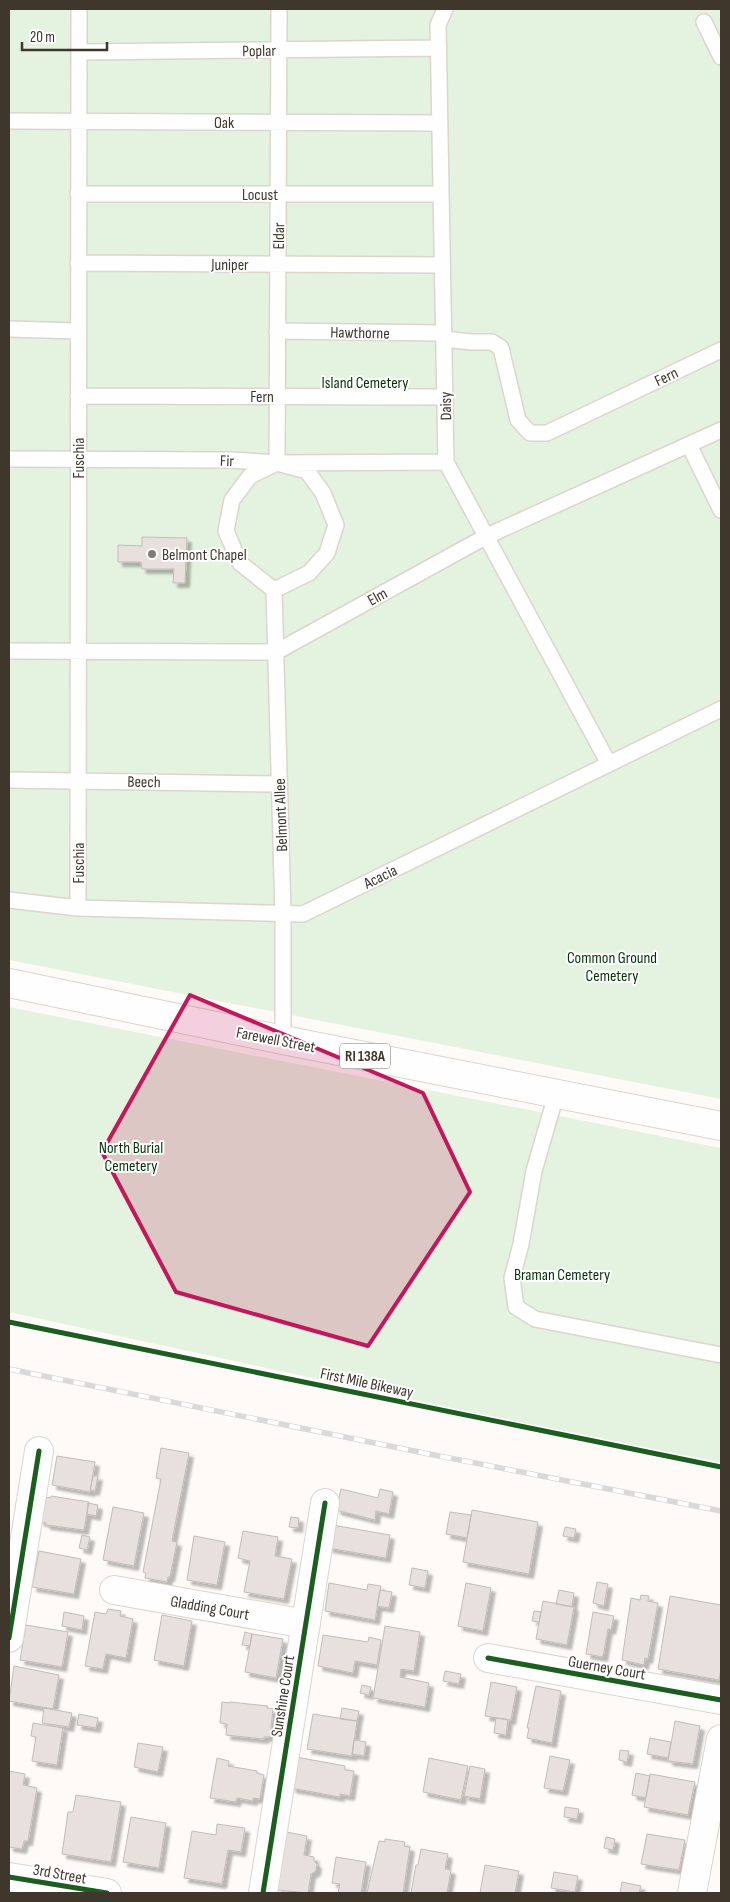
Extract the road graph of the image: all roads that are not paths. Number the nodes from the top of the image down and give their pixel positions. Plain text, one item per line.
1 (79, 9) edge
2 (279, 9) edge
3 (445, 9) edge
4 (704, 22) dead end
5 (439, 48) junction
6 (278, 50) junction
7 (79, 52) junction
8 (721, 57) edge
9 (9, 121) edge
10 (78, 121) junction
11 (278, 123) junction
12 (440, 123) junction
13 (78, 194) junction
14 (278, 194) junction
15 (441, 194) junction
16 (78, 263) junction
17 (277, 265) junction
18 (442, 265) junction
19 (9, 329) edge
20 (78, 331) junction
21 (277, 331) junction
22 (444, 336) junction
23 (721, 350) edge
24 (78, 396) junction
25 (277, 396) junction
26 (445, 397) junction
27 (721, 430) edge
28 (689, 445) junction
29 (9, 459) edge
30 (78, 460) junction
31 (446, 462) junction
32 (277, 463) junction
33 (721, 510) edge
34 (487, 536) junction
35 (274, 590) junction
36 (9, 650) edge
37 (78, 651) junction
38 (276, 652) junction
39 (721, 709) edge
40 (609, 764) junction
41 (9, 780) edge
42 (78, 780) junction
43 (279, 784) junction
44 (9, 900) edge
45 (78, 908) junction
46 (283, 914) junction
47 (9, 983) edge
48 (284, 1040) junction
49 (556, 1095) junction
50 (721, 1126) edge
51 (721, 1355) edge
52 (38, 1451) dead end
53 (325, 1503) dead end
54 (114, 1590) dead end
55 (306, 1624) junction
56 (9, 1638) edge
57 (488, 1658) dead end
58 (721, 1700) edge
59 (721, 1739) edge
60 (9, 1877) edge
61 (91, 1892) edge
62 (263, 1893) edge
63 (692, 1893) edge

1 - 7 lane, Fuschia
2 - 6 lane, Eldar
3 - 5 lane, Daisy
4 - 8 lane
5 - 6 lane, Poplar
5 - 12 lane, Daisy
6 - 7 lane, Poplar
6 - 11 lane, Eldar
7 - 10 lane, Fuschia
9 - 10 lane, Oak
10 - 11 lane, Oak
10 - 13 lane, Fuschia
11 - 12 lane, Oak
11 - 14 lane, Eldar
12 - 15 lane, Daisy
13 - 14 lane, Locust
13 - 16 lane, Fuschia
14 - 15 lane, Locust
14 - 17 lane, Eldar
15 - 18 lane, Daisy
16 - 17 lane, Juniper
16 - 20 lane, Fuschia
17 - 18 lane, Juniper
17 - 21 lane, Eldar
18 - 22 lane, Daisy
19 - 20 lane
20 - 24 lane, Fuschia
21 - 22 lane, Hawthorne
21 - 25 lane, Eldar
22 - 23 lane, Fern
22 - 26 lane, Daisy
24 - 25 lane, Fern
24 - 30 lane, Fuschia
25 - 26 lane, Fern
25 - 32 lane, Eldar
26 - 31 lane, Daisy
27 - 28 lane, Elm
28 - 33 lane
28 - 34 lane, Elm
29 - 30 lane, Fir
30 - 32 lane, Fir
30 - 37 lane, Fuschia
31 - 32 lane, Fir
31 - 34 lane, Daisy
32 - 35 lane
32 - 35 lane
34 - 38 lane, Elm
34 - 40 lane, Daisy
35 - 38 lane, Belmont Allee
36 - 37 lane, Elm
37 - 38 lane, Elm
37 - 42 lane, Fuschia
38 - 43 lane, Belmont Allee
39 - 40 lane, Acacia
40 - 46 lane, Acacia
41 - 42 lane, Beech
42 - 43 lane, Beech
42 - 45 lane, Fuschia
43 - 46 lane, Belmont Allee
44 - 45 lane, Acacia
45 - 46 lane, Acacia
46 - 48 lane, Belmont Allee
47 - 48 street, Farewell Street / RI 138A
48 - 49 street, Farewell Street / RI 138A
49 - 50 street, Farewell Street / RI 138A
49 - 51 lane
52 - 56 street
53 - 55 street, Sunshine Court
54 - 55 street, Gladding Court
55 - 62 street, Sunshine Court
57 - 58 street, Guerney Court
59 - 63 street
60 - 61 street, 3rd Street

